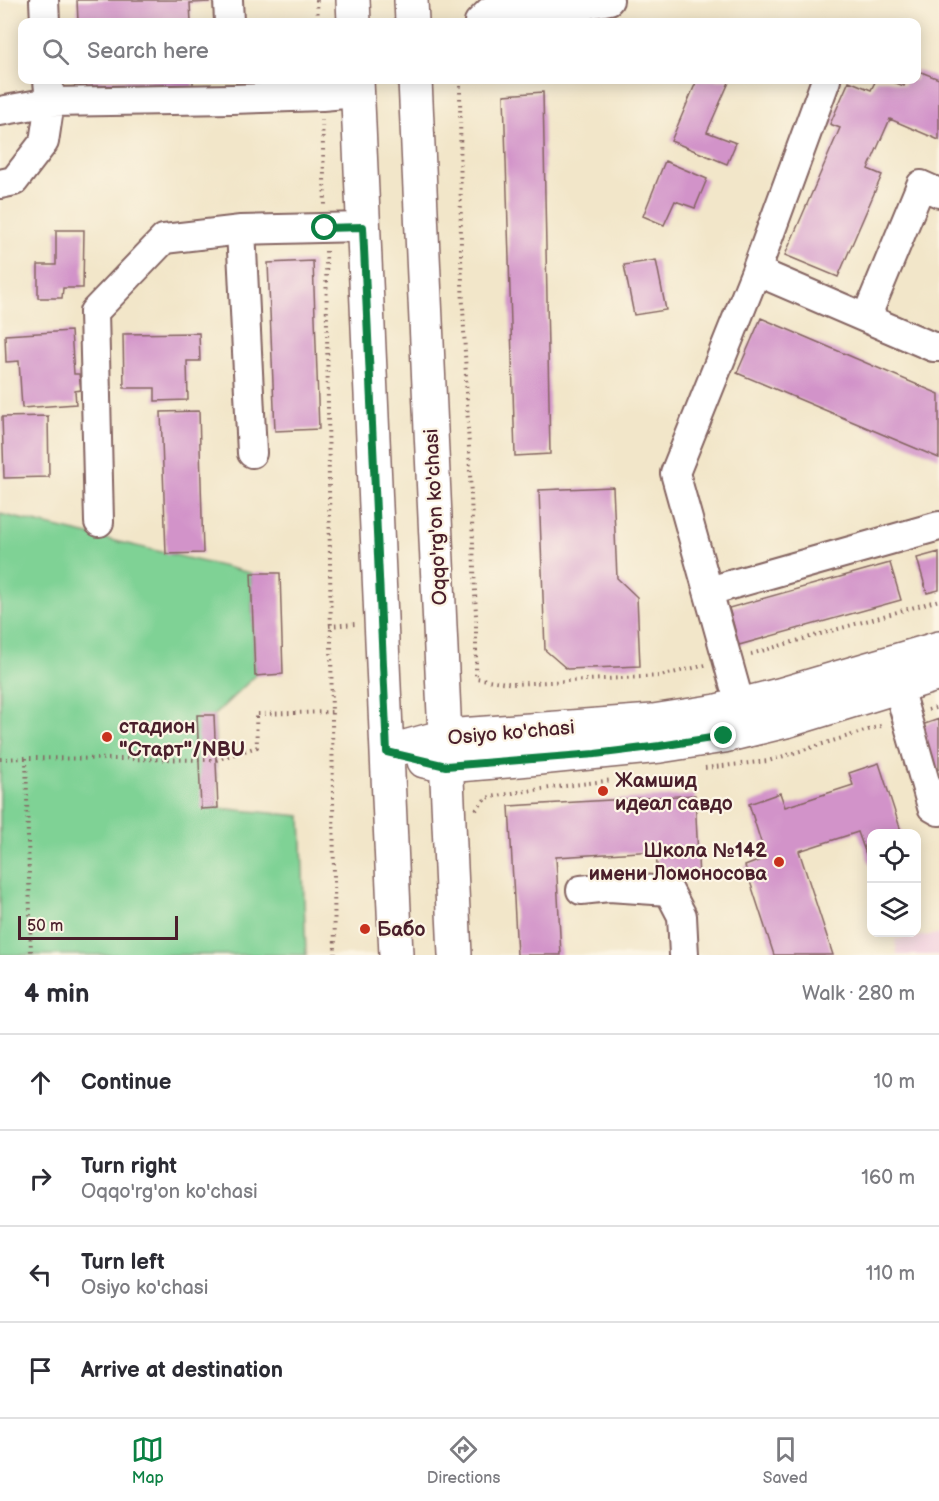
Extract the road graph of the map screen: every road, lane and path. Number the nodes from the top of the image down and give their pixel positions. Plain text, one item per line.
1 (44, 0) edge
2 (228, 0) edge
3 (317, 0) edge
4 (353, 0) edge
5 (411, 0) edge
6 (609, 0) edge
7 (45, 18) edge
8 (229, 18) edge
9 (318, 18) edge
10 (354, 18) edge
11 (412, 18) edge
12 (483, 18) edge
13 (415, 84) edge
14 (460, 84) edge
15 (825, 84) edge
16 (357, 86) edge
17 (231, 89) edge
18 (49, 91) edge
19 (322, 96) junction
20 (0, 111) edge
21 (0, 184) edge
22 (939, 193) edge
23 (363, 227) junction
24 (325, 228) junction
25 (241, 230) junction
26 (756, 271) junction
27 (866, 318) junction
28 (939, 347) edge
29 (252, 453) dead end
30 (99, 522) dead end
31 (939, 526) edge
32 (709, 591) junction
33 (939, 600) edge
34 (939, 648) edge
35 (727, 660) junction
36 (939, 674) edge
37 (902, 702) junction
38 (740, 705) junction
39 (939, 707) edge
40 (332, 712) junction
41 (445, 751) junction
42 (387, 752) junction
43 (26, 758) junction
44 (0, 759) edge
45 (697, 770) dead end
46 (615, 780) dead end
47 (939, 811) edge
48 (477, 821) dead end
49 (581, 890) dead end
50 (31, 955) edge
51 (335, 955) edge
52 (396, 955) edge
53 (455, 955) edge
54 (684, 955) edge

1 - 7 street
2 - 8 street
3 - 9 path
4 - 10 main road
5 - 11 main road
6 - 12 street
13 - 41 main road, Oqqo'rg'on ko'chasi
14 - 35 path
15 - 26 street
16 - 19 street
16 - 23 main road
17 - 18 street
17 - 19 street
18 - 20 street
18 - 21 street
19 - 24 path
22 - 27 street
23 - 24 street
23 - 42 main road
24 - 25 street
24 - 40 path
25 - 29 street
25 - 30 street
26 - 27 street
26 - 32 street
27 - 28 street
31 - 32 street
32 - 35 street
33 - 35 path
34 - 38 main road, Osiyo ko'chasi
35 - 38 street
36 - 37 main road, Osiyo ko'chasi
37 - 39 path
37 - 41 main road, Osiyo ko'chasi
37 - 45 path
37 - 47 street
38 - 41 main road, Osiyo ko'chasi
40 - 43 path
40 - 51 path
41 - 42 main road, Osiyo ko'chasi
41 - 53 main road, Oqqo'rg'on ko'chasi
42 - 52 main road
43 - 44 path
43 - 50 path
46 - 48 path
49 - 54 street

